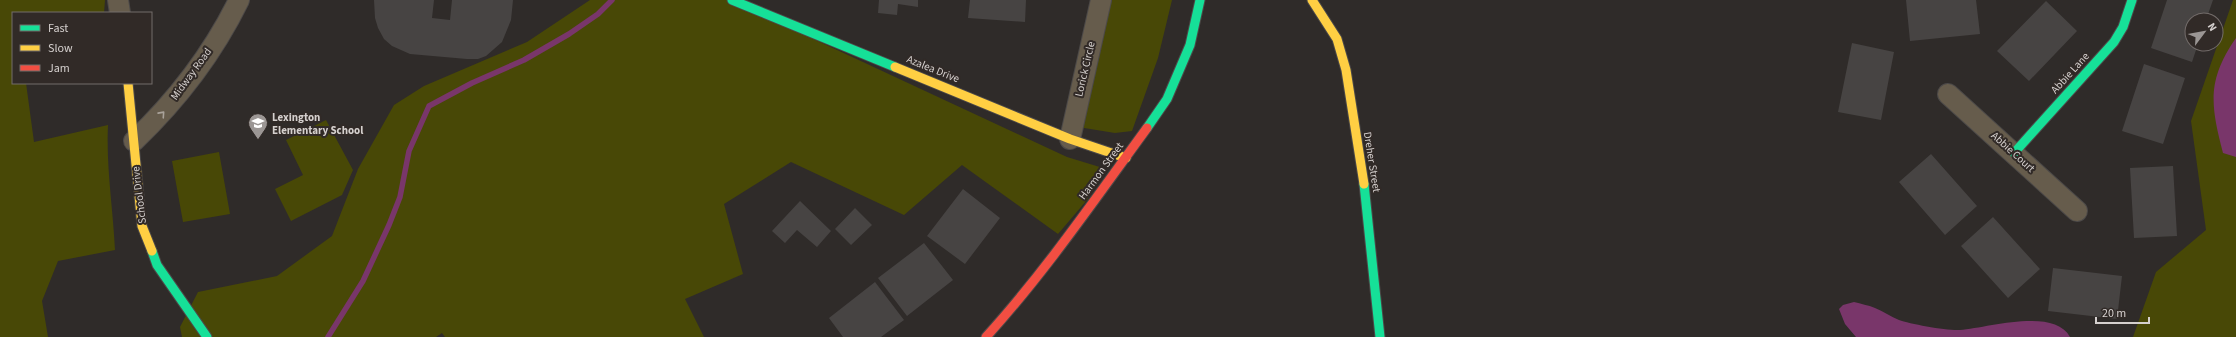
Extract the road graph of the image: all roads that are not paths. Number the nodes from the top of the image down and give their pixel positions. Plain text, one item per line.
1 (118, 0) edge
2 (239, 0) edge
3 (732, 0) edge
4 (1101, 0) edge
5 (1200, 0) edge
6 (1312, 0) edge
7 (2132, 0) edge
8 (120, 12) edge
9 (128, 84) edge
10 (1948, 94) dead end
11 (1070, 139) junction
12 (134, 141) junction
13 (2014, 153) junction
14 (1126, 158) junction
15 (2077, 211) dead end
16 (207, 337) edge
17 (986, 337) edge
18 (1380, 337) edge

1 - 8 street
12 -> 2 street, Midway Road
3 - 11 street, Azalea Drive
4 - 11 street, Lorick Circle
5 - 14 street, Harmon Street
6 - 18 street, Dreher Street
7 - 13 street, Abbie Lane
9 - 12 street, School Drive
10 - 13 street, Abbie Court
11 - 14 street, Azalea Drive
12 - 16 street, School Drive
13 - 15 street, Abbie Court
14 - 17 street, Harmon Street

